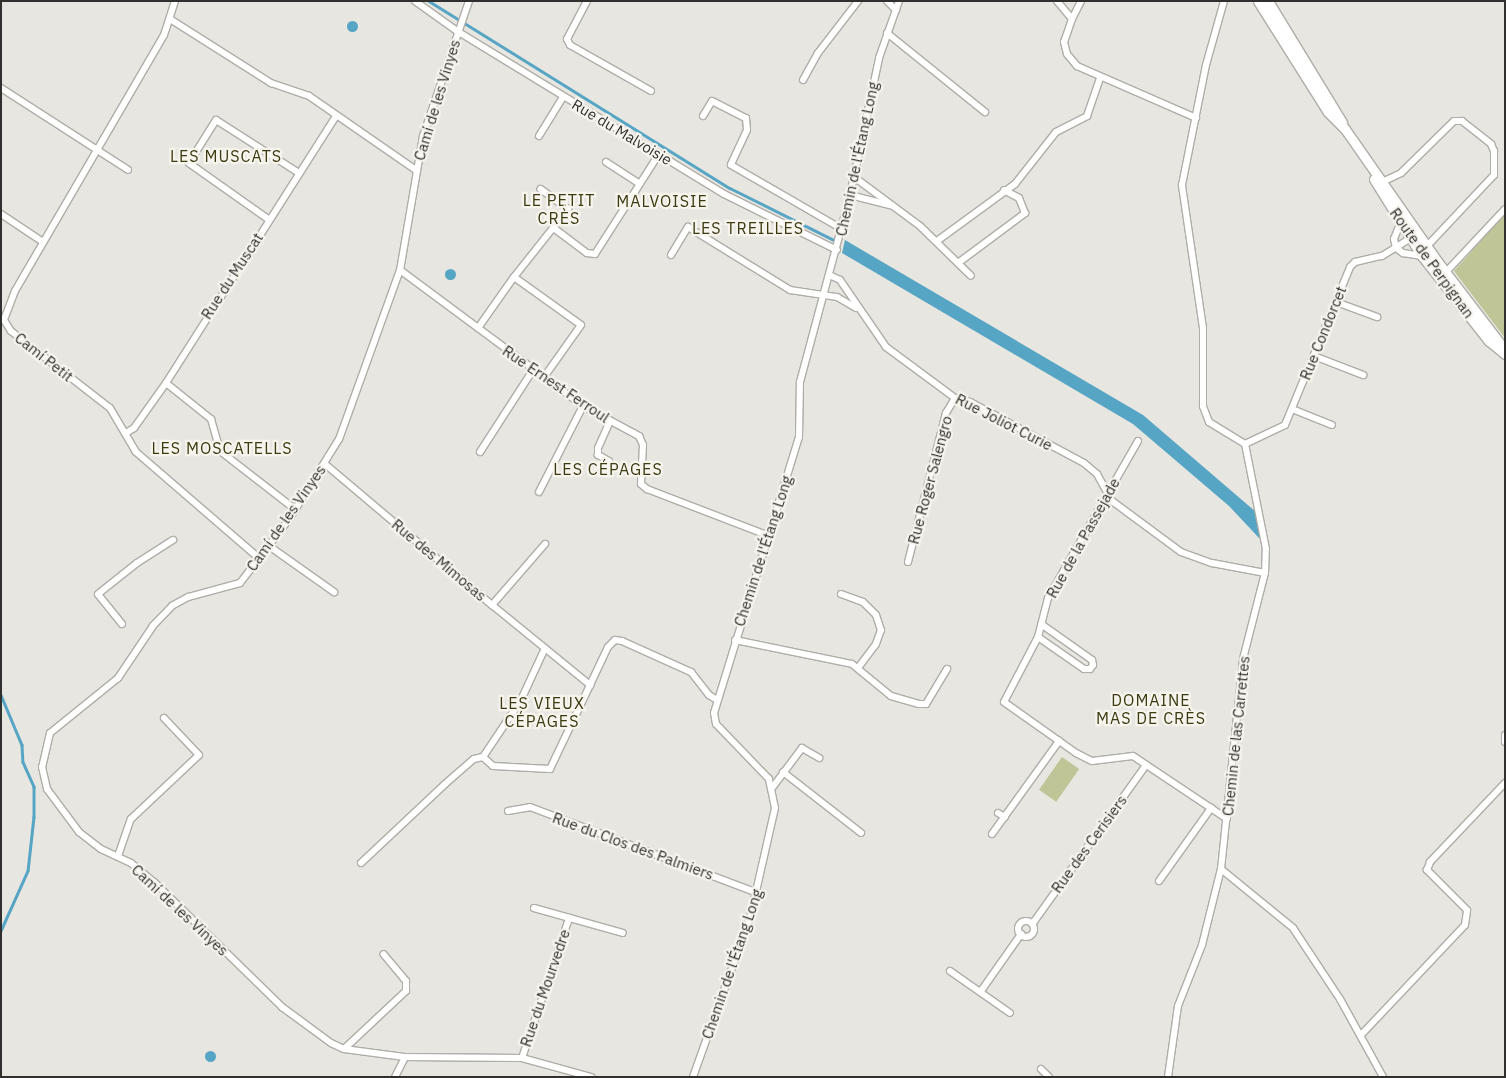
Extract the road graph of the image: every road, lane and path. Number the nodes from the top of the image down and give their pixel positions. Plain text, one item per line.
1 (175, 1) edge
2 (415, 1) edge
3 (468, 1) edge
4 (587, 1) edge
5 (858, 1) edge
6 (886, 1) edge
7 (899, 1) edge
8 (1057, 1) edge
9 (1081, 1) edge
10 (1224, 1) edge
11 (1258, 1) edge
12 (1268, 1) edge
13 (896, 10) junction
14 (170, 19) junction
15 (1072, 19) junction
16 (458, 29) junction
17 (888, 33) junction
18 (1100, 78) junction
19 (803, 80) dead end
20 (1, 88) edge
21 (651, 91) dead end
22 (563, 97) junction
23 (985, 112) dead end
24 (336, 116) junction
25 (702, 116) dead end
26 (1196, 118) junction
27 (1344, 129) junction
28 (539, 136) dead end
29 (97, 150) junction
30 (658, 154) junction
31 (606, 162) dead end
32 (1368, 165) junction
33 (128, 170) dead end
34 (416, 170) junction
35 (300, 173) junction
36 (854, 177) junction
37 (1382, 182) junction
38 (640, 184) junction
39 (540, 189) dead end
40 (1004, 190) junction
41 (850, 195) junction
42 (894, 206) junction
43 (1505, 209) edge
44 (1, 214) edge
45 (268, 220) junction
46 (1404, 222) junction
47 (555, 229) junction
48 (842, 229) junction
49 (1412, 237) junction
50 (937, 241) junction
51 (43, 242) junction
52 (1427, 246) junction
53 (1396, 248) junction
54 (836, 250) junction
55 (671, 255) dead end
56 (1422, 256) junction
57 (1437, 261) junction
58 (958, 263) junction
59 (400, 270) junction
60 (1446, 272) junction
61 (829, 274) junction
62 (971, 276) dead end
63 (514, 277) junction
64 (823, 297) junction
65 (1336, 302) junction
66 (856, 308) junction
67 (1377, 318) dead end
68 (478, 328) junction
69 (1505, 350) edge
70 (1505, 354) edge
71 (1314, 356) junction
72 (533, 370) junction
73 (1363, 375) dead end
74 (544, 377) junction
75 (166, 383) junction
76 (955, 398) junction
77 (583, 406) junction
78 (1292, 409) junction
79 (610, 421) junction
80 (1332, 425) dead end
81 (126, 433) junction
82 (1138, 440) dead end
83 (1245, 444) junction
84 (480, 452) dead end
85 (610, 461) dead end
86 (324, 464) junction
87 (539, 492) dead end
88 (1108, 494) junction
89 (296, 510) junction
90 (767, 535) junction
91 (173, 540) dead end
92 (545, 544) dead end
93 (269, 546) junction
94 (260, 559) junction
95 (908, 562) dead end
96 (1265, 572) junction
97 (334, 592) dead end
98 (841, 594) dead end
99 (492, 605) junction
100 (122, 624) dead end
101 (1042, 624) junction
102 (1038, 637) junction
103 (735, 640) junction
104 (545, 648) junction
105 (858, 668) junction
106 (947, 669) dead end
107 (590, 685) junction
108 (717, 700) junction
109 (164, 718) dead end
110 (1505, 735) edge
111 (1059, 741) junction
112 (1505, 742) edge
113 (483, 757) junction
114 (819, 758) dead end
115 (1146, 765) junction
116 (783, 772) junction
117 (1505, 783) edge
118 (772, 788) junction
119 (1211, 808) junction
120 (508, 811) dead end
121 (998, 813) dead end
122 (1005, 817) junction
123 (1227, 819) junction
124 (861, 833) dead end
125 (992, 834) dead end
126 (118, 856) junction
127 (362, 863) dead end
128 (1221, 869) junction
129 (1159, 881) dead end
130 (757, 893) junction
131 (534, 908) dead end
132 (569, 918) junction
133 (1032, 923) junction
134 (623, 933) dead end
135 (1021, 934) junction
136 (382, 954) dead end
137 (950, 970) dead end
138 (981, 991) junction
139 (1010, 1013) dead end
140 (1361, 1034) junction
141 (344, 1048) junction
142 (405, 1057) junction
143 (522, 1058) junction
144 (1041, 1069) dead end
145 (395, 1077) edge
146 (591, 1077) edge
147 (693, 1077) edge
148 (1049, 1077) edge
149 (1168, 1077) edge
150 (1383, 1077) edge

1 - 14 street, Camí Petit
2 - 16 street, Rue du Malvoisie
3 - 16 street, Camí de les Vinyes
4 - 21 street
5 - 19 street
6 - 13 street
7 - 13 street, Chemin de l'Étang Long
8 - 15 street
9 - 15 street
10 - 26 street
11 - 27 main road, Route de Perpignan
12 - 27 main road, Route de Perpignan
13 - 17 street, Chemin de l'Étang Long
14 - 24 street
14 - 29 street, Camí Petit
15 - 18 street
16 - 22 street, Rue du Malvoisie
16 - 34 street, Camí de les Vinyes
17 - 23 street
17 - 36 street, Chemin de l'Étang Long
18 - 26 street
18 - 40 street
20 - 29 street
22 - 28 street
22 - 30 street, Rue du Malvoisie
24 - 34 street
24 - 35 street, Rue du Muscat
25 - 48 street
26 - 83 street
27 - 32 main road, Route de Perpignan
29 - 33 street
29 - 51 street, Camí Petit
30 - 38 street
30 - 54 street, Rue du Malvoisie
31 - 38 street
32 - 37 main road, Route de Perpignan
32 - 46 main road, Route de Perpignan
34 - 59 street, Camí de les Vinyes
35 - 45 street, Rue du Muscat
35 - 45 street
36 - 41 street, Chemin de l'Étang Long
36 - 42 street
37 - 46 main road, Route de Perpignan
37 - 52 street
38 - 47 street
39 - 47 street
40 - 50 street
40 - 58 street
41 - 42 street
41 - 48 street, Chemin de l'Étang Long
42 - 50 street
43 - 60 street
44 - 51 street
45 - 75 street, Rue du Muscat
46 - 49 main road, Route de Perpignan
46 - 52 main road, Route de Perpignan
46 - 53 street
47 - 63 street
48 - 54 street, Chemin de l'Étang Long
49 - 53 street, Rue Condorcet
49 - 56 main road, Route de Perpignan
49 - 57 street
50 - 58 street
51 - 81 street, Camí Petit
52 - 57 main road, Route de Perpignan
53 - 56 street
53 - 65 street, Rue Condorcet
54 - 61 street, Chemin de l'Étang Long
55 - 64 street, Rue Joliot Curie
56 - 70 main road, Route de Perpignan
57 - 60 main road, Route de Perpignan
58 - 62 street
59 - 68 street, Rue Ernest Ferroul
59 - 86 street, Camí de les Vinyes
60 - 69 main road, Route de Perpignan
61 - 64 street, Chemin de l'Étang Long
61 - 66 street, Rue Joliot Curie
63 - 68 street
63 - 74 street
64 - 66 street, Rue Joliot Curie
64 - 90 street, Chemin de l'Étang Long
65 - 67 street
65 - 71 street, Rue Condorcet
66 - 76 street, Rue Joliot Curie
68 - 72 street, Rue Ernest Ferroul
71 - 73 street
71 - 78 street, Rue Condorcet
72 - 74 street, Rue Ernest Ferroul
72 - 84 street
74 - 77 street, Rue Ernest Ferroul
75 - 81 street, Rue du Muscat
75 - 89 street
76 - 88 street, Rue Joliot Curie
76 - 95 street, Rue Roger Salengro
77 - 79 street, Rue Ernest Ferroul
77 - 87 street
78 - 80 street
78 - 83 street, Rue Condorcet
79 - 85 street
79 - 90 street, Rue Ernest Ferroul
81 - 94 street, Camí Petit
82 - 88 street, Rue de la Passejade
83 - 96 street, Chemin de las Carrettes
86 - 89 street, Camí de les Vinyes
86 - 99 street, Rue des Mimosas
88 - 96 street, Rue Joliot Curie
88 - 101 street, Rue de la Passejade
89 - 93 street, Camí de les Vinyes
90 - 103 street, Chemin de l'Étang Long
91 - 100 street
92 - 99 street, Rue des Mimosas
93 - 94 street, Camí de les Vinyes
93 - 97 street
94 - 126 street, Camí de les Vinyes
96 - 123 street, Chemin de las Carrettes
98 - 105 street
99 - 104 street
101 - 102 street, Rue de la Passejade
101 - 102 street
102 - 111 street, Rue de la Passejade
103 - 105 street
103 - 108 street, Chemin de l'Étang Long
104 - 107 street
104 - 113 street
105 - 106 street
107 - 108 street
107 - 113 street
108 - 118 street, Chemin de l'Étang Long
109 - 126 street
110 - 112 street
111 - 115 street, Rue de la Passejade
111 - 122 street
113 - 127 street
114 - 116 street
115 - 119 street, Rue de la Passejade
115 - 133 street, Rue des Cerisiers
116 - 118 street
116 - 124 street
117 - 140 street
118 - 130 street, Chemin de l'Étang Long
119 - 123 street, Rue de la Passejade
119 - 129 street
120 - 130 street, Rue du Clos des Palmiers
121 - 122 street
122 - 125 street
123 - 128 street, Chemin de las Carrettes
126 - 141 street, Camí de les Vinyes
128 - 140 street
128 - 149 street, Chemin de las Carrettes
130 - 147 street, Chemin de l'Étang Long
131 - 132 street, Rue du Mourvedre
132 - 134 street, Rue du Mourvedre
132 - 143 street, Rue du Mourvedre
133 - 135 street
133 - 135 street
135 - 138 street
136 - 141 street
137 - 138 street
138 - 139 street
140 - 150 street
141 - 142 street, Camí de les Vinyes
142 - 143 street, Camí de les Vinyes
142 - 145 street
143 - 146 street, Camí de les Vinyes
144 - 148 street

